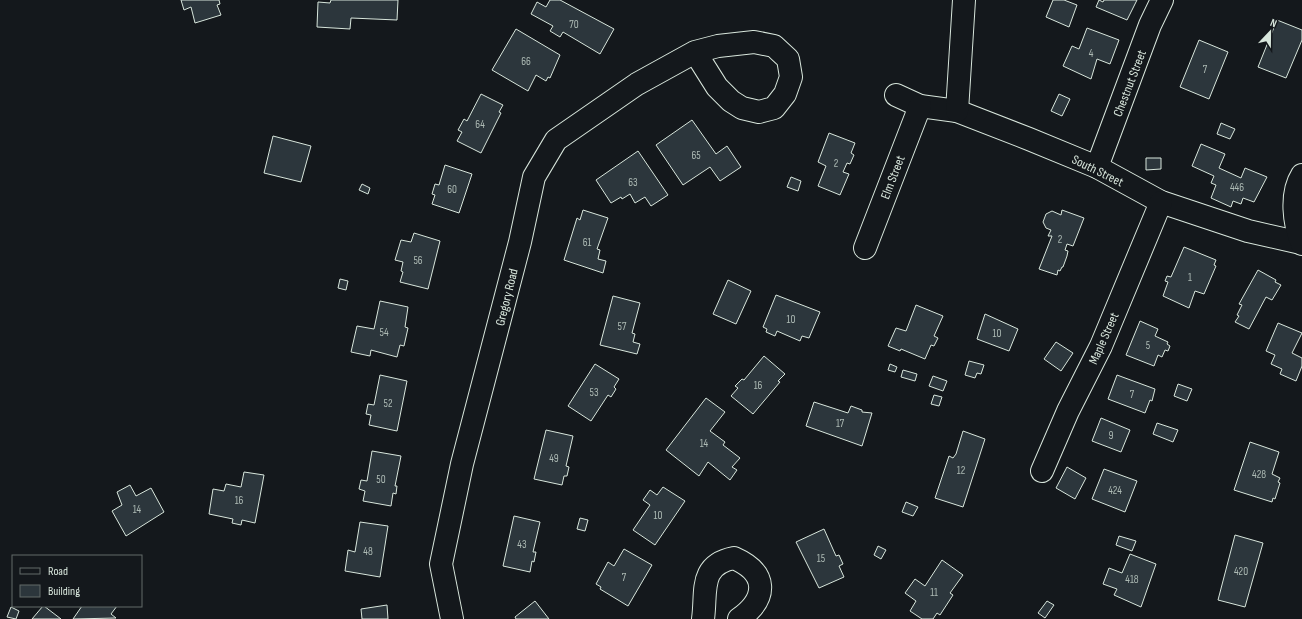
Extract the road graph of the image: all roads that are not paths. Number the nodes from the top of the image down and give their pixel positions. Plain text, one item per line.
1 (964, 0) edge
2 (1162, 0) edge
3 (695, 52) dead end
4 (896, 95) dead end
5 (920, 106) junction
6 (957, 111) junction
7 (1097, 167) junction
8 (1302, 175) edge
9 (1161, 202) junction
10 (1302, 244) edge
11 (865, 248) dead end
12 (1042, 471) dead end
13 (452, 619) edge
14 (703, 619) edge
15 (739, 619) edge

1 - 6 street
2 - 7 street, Chestnut Street
3 - 13 street, Gregory Road
4 - 5 street, South Street
5 - 6 street, South Street
5 - 11 street, Elm Street
6 - 7 street, South Street
7 - 9 street, South Street
8 - 10 street
9 - 10 street, South Street
9 - 12 street, Maple Street
14 - 15 street

